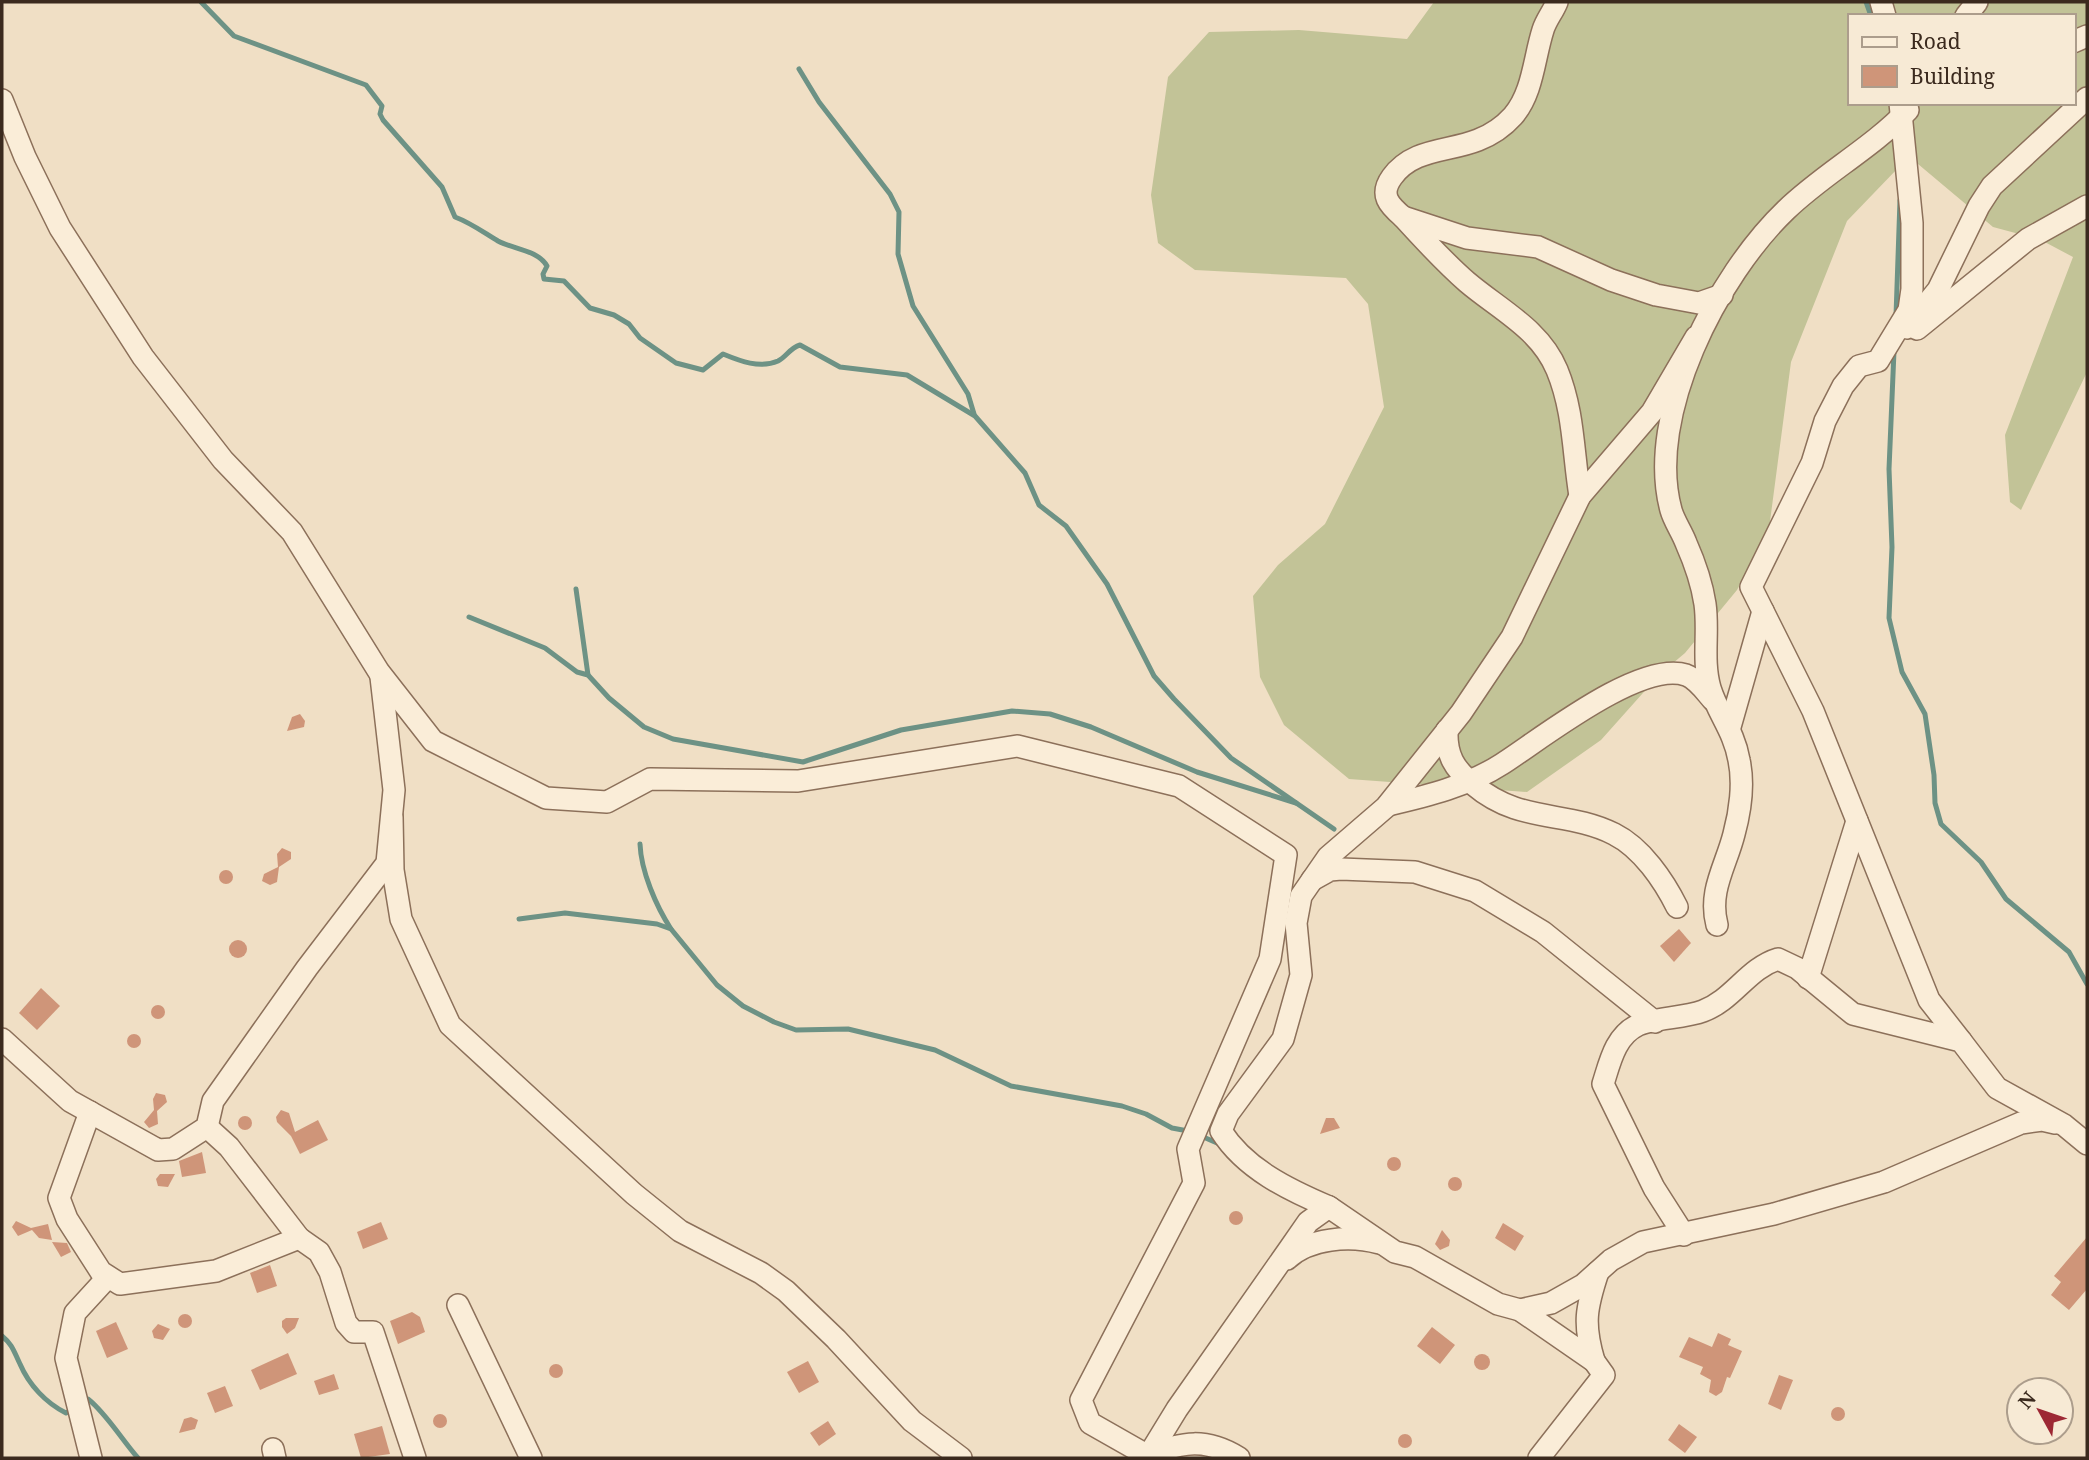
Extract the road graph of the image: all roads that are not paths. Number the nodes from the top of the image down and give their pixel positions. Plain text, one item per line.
1 (1557, 2) edge
2 (2087, 98) edge
3 (2, 100) edge
4 (1905, 108) edge
5 (2087, 206) edge
6 (1403, 217) junction
7 (1722, 295) junction
8 (1696, 337) junction
9 (1884, 356) junction
10 (1580, 496) junction
11 (1763, 611) junction
12 (379, 672) junction
13 (1716, 704) junction
14 (1730, 727) junction
15 (1447, 730) junction
16 (1468, 781) junction
17 (1388, 805) junction
18 (392, 817) junction
19 (1857, 821) junction
20 (1310, 881) junction
21 (1677, 907) dead end
22 (1717, 925) dead end
23 (1808, 978) junction
24 (1655, 1022) junction
25 (2, 1039) edge
26 (1961, 1041) junction
27 (90, 1112) junction
28 (2064, 1125) junction
29 (207, 1127) junction
30 (2087, 1143) edge
31 (1329, 1207) junction
32 (1684, 1235) junction
33 (299, 1238) junction
34 (1395, 1252) junction
35 (1274, 1270) junction
36 (1598, 1272) junction
37 (108, 1277) junction
38 (458, 1305) dead end
39 (1520, 1310) junction
40 (1594, 1361) junction
41 (1147, 1457) edge
42 (90, 1458) edge
43 (415, 1458) edge
44 (531, 1458) edge
45 (961, 1458) edge
46 (1240, 1458) edge
47 (1539, 1458) edge

1 - 6 street
2 - 9 street
3 - 12 street
4 - 7 street
4 - 9 street
5 - 9 street
6 - 7 street
6 - 10 street
7 - 8 street
8 - 10 street
8 - 13 street
9 - 11 street
10 - 15 street
11 - 14 street
11 - 19 street
12 - 18 street
12 - 41 street
13 - 14 street
13 - 16 street
14 - 22 street
15 - 16 street
15 - 17 street
16 - 17 street
16 - 21 street
17 - 20 street
18 - 29 street
18 - 45 street
19 - 23 street
19 - 26 street
20 - 24 street
20 - 31 street
23 - 24 street
23 - 26 street
24 - 32 street
25 - 27 street
26 - 28 street
27 - 29 street
27 - 37 street
28 - 30 street
28 - 32 street
29 - 33 street
31 - 34 street
31 - 35 street
32 - 36 street
33 - 37 street
33 - 43 street
34 - 35 street
34 - 39 street
35 - 41 street
36 - 39 street
36 - 40 street
37 - 42 street
38 - 44 street
39 - 40 street
40 - 47 street
41 - 46 street

